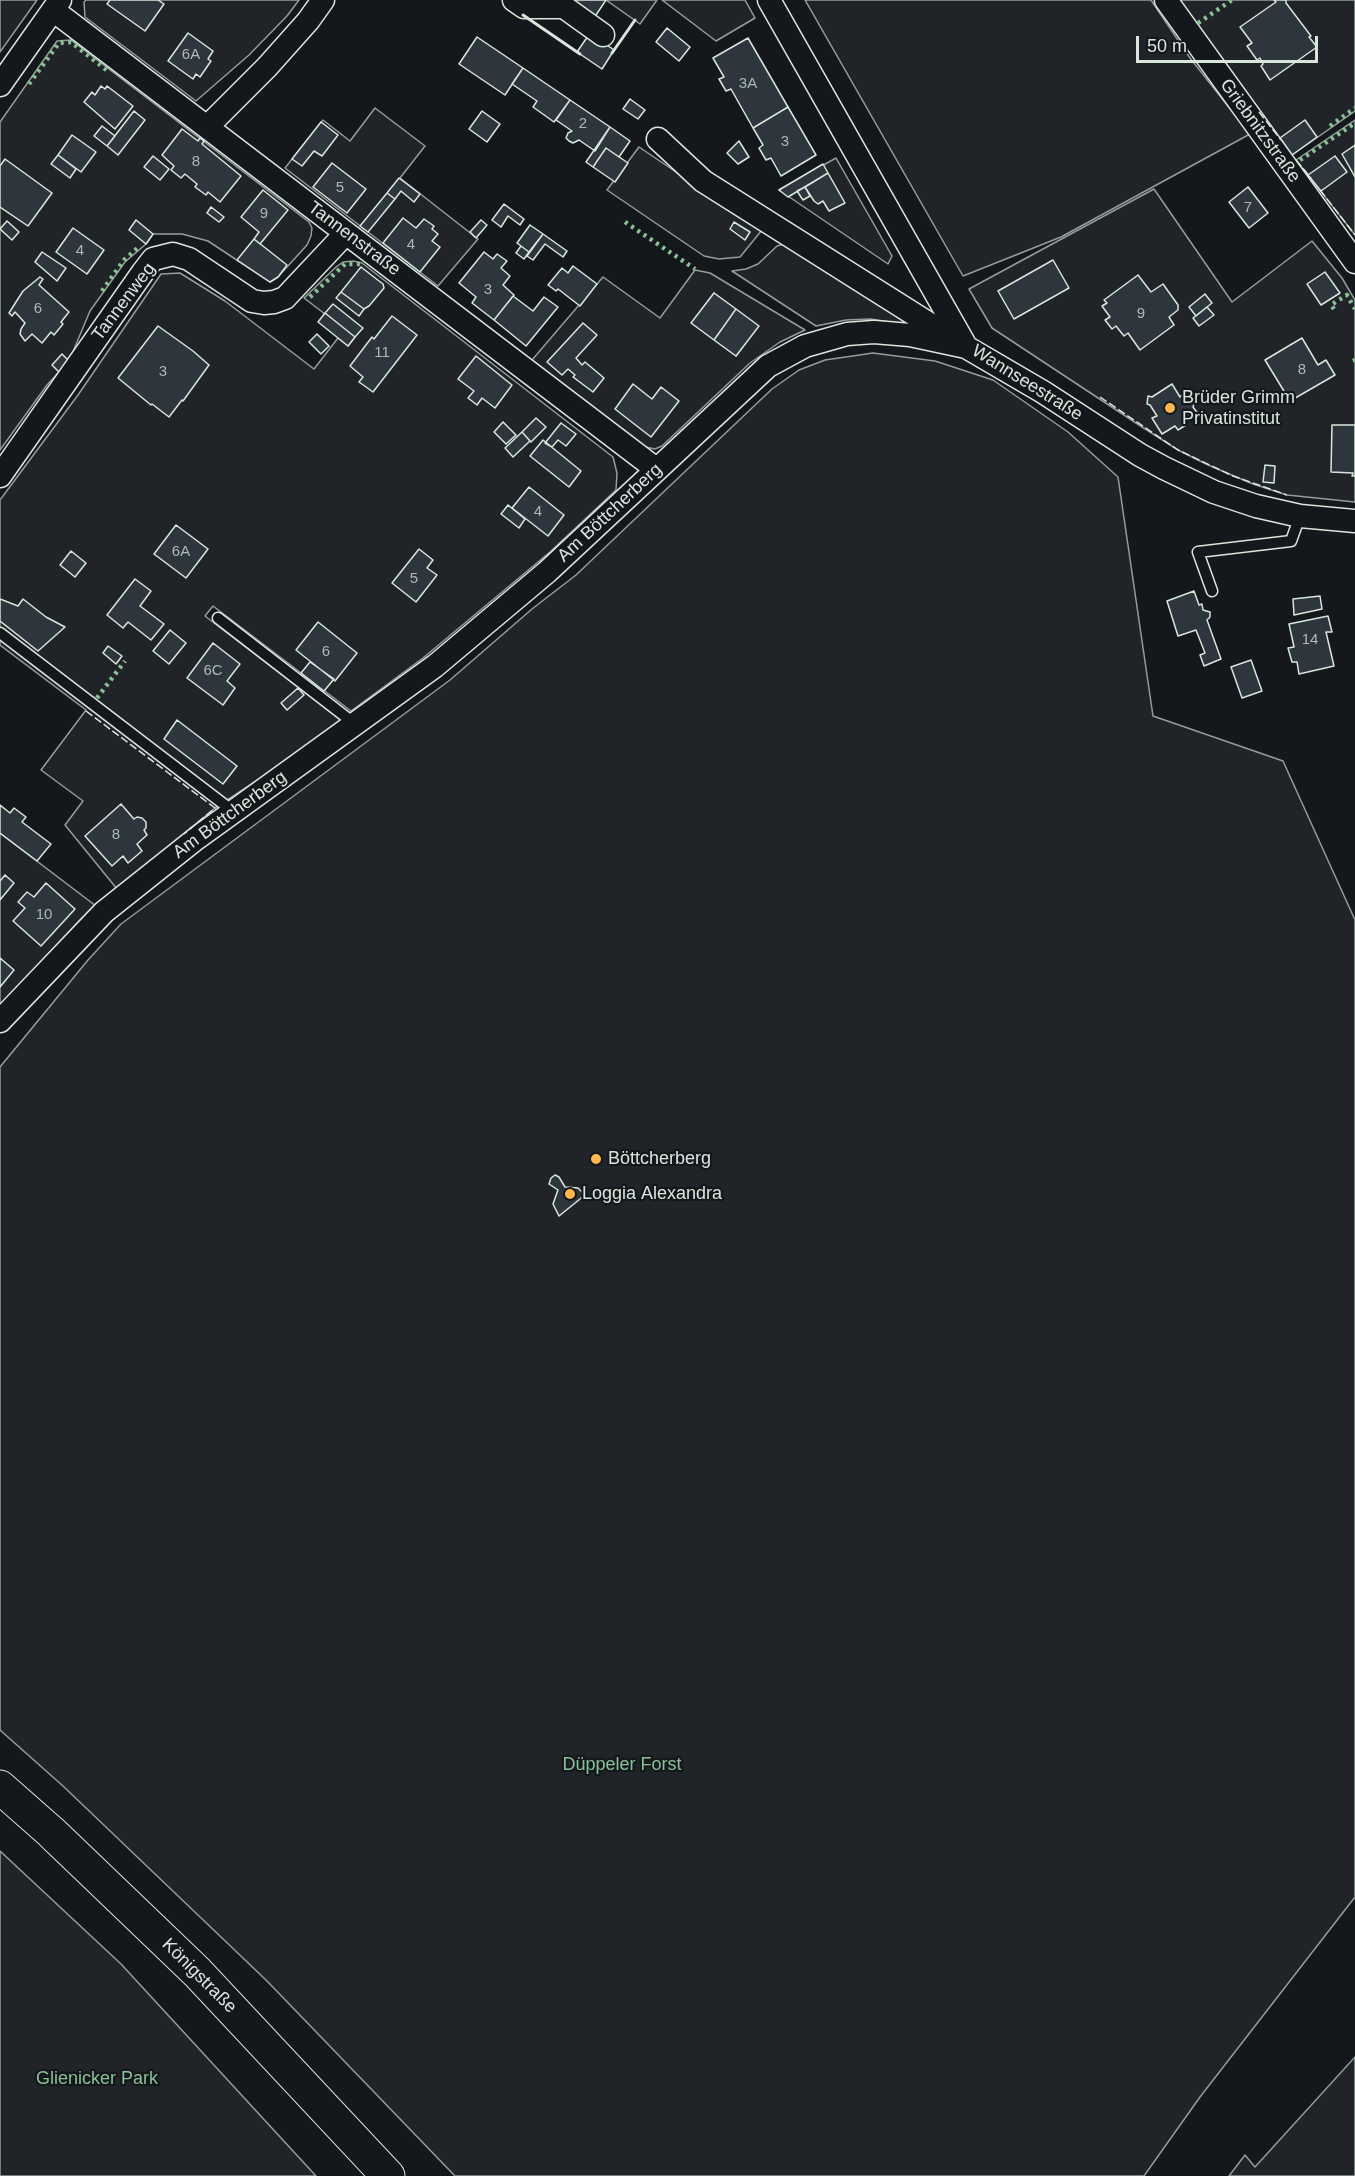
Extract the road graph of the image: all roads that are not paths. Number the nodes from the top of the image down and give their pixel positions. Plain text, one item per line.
1 (323, 0) edge
2 (514, 0) edge
3 (769, 0) edge
4 (1166, 0) edge
5 (56, 5) edge
6 (603, 35) dead end
7 (0, 86) edge
8 (207, 127) junction
9 (657, 139) dead end
10 (346, 233) junction
11 (1355, 262) edge
12 (966, 347) junction
13 (656, 469) junction
14 (0, 476) edge
15 (1300, 516) junction
16 (1355, 521) edge
17 (1212, 591) dead end
18 (218, 618) dead end
19 (0, 633) edge
20 (355, 724) junction
21 (234, 812) junction
22 (0, 1022) edge
23 (0, 1787) edge
24 (388, 2176) edge

1 - 8 street
2 - 6 street
3 - 12 street, Wannseestraße
4 - 11 street, Griebnitzstraße
5 - 7 street
5 - 8 street, Tannenstraße
8 - 10 street, Tannenstraße
9 - 12 street
10 - 13 street, Tannenstraße
10 - 14 street, Tannenweg
12 - 13 street, Am Böttcherberg
12 - 15 street, Wannseestraße
13 - 20 street, Am Böttcherberg
15 - 16 street, Wannseestraße
15 - 17 lane
18 - 20 lane
19 - 21 lane
20 - 21 street, Am Böttcherberg
21 - 22 street, Am Böttcherberg
23 - 24 main road, Königstraße

